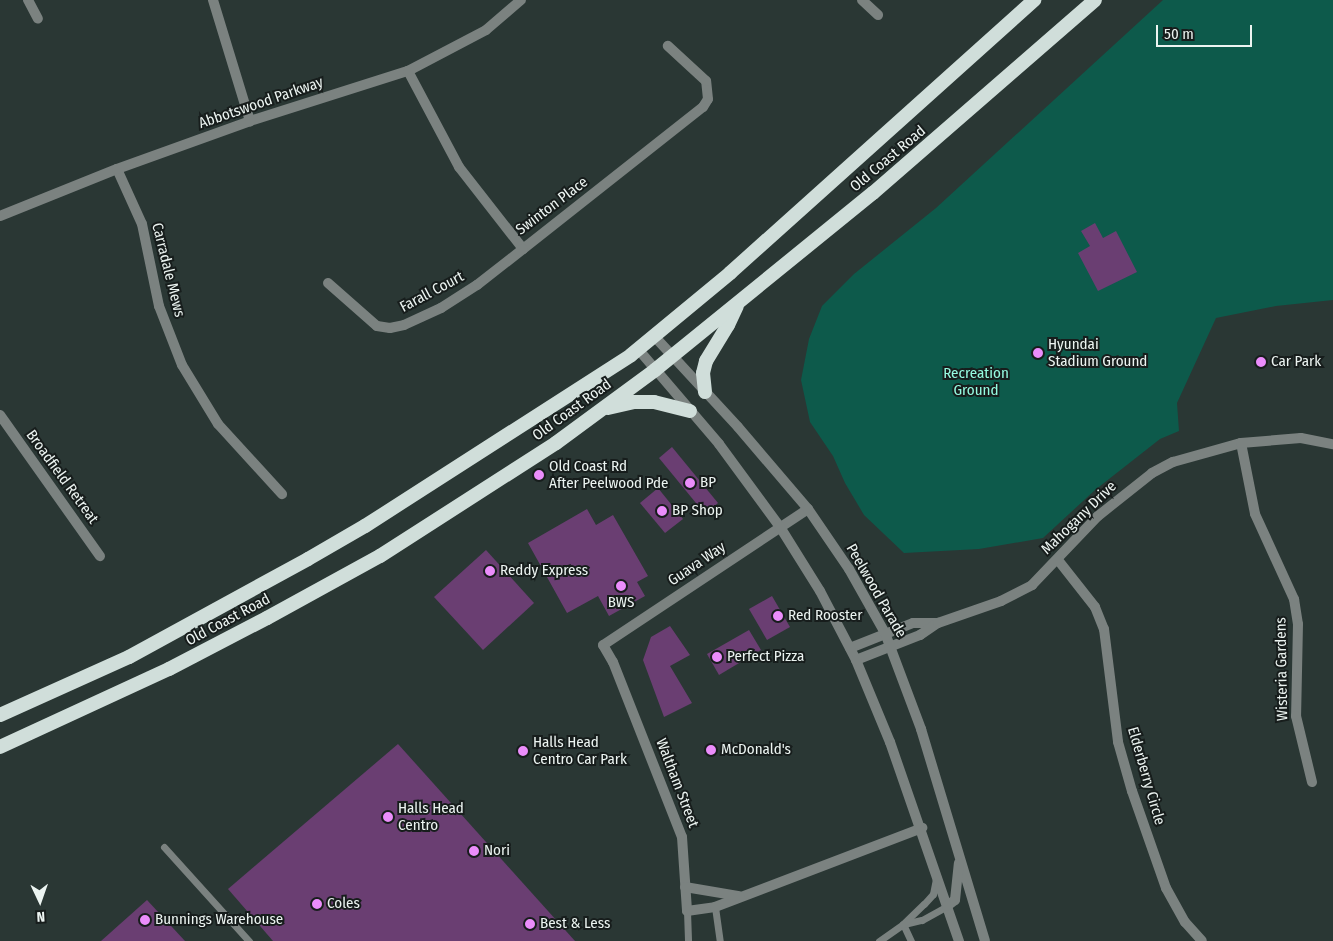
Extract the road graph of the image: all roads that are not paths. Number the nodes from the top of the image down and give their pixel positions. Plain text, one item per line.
1 (28, 0) edge
2 (213, 0) edge
3 (521, 0) edge
4 (862, 0) edge
5 (1034, 0) edge
6 (1095, 0) edge
7 (878, 15) dead end
8 (38, 19) dead end
9 (668, 46) dead end
10 (408, 71) junction
11 (250, 121) junction
12 (117, 169) junction
13 (0, 216) edge
14 (523, 249) junction
15 (328, 283) dead end
16 (738, 303) junction
17 (655, 337) junction
18 (638, 350) junction
19 (671, 357) junction
20 (655, 370) junction
21 (705, 392) junction
22 (602, 409) junction
23 (690, 411) junction
24 (0, 415) edge
25 (1241, 442) junction
26 (1333, 444) edge
27 (282, 494) dead end
28 (808, 509) junction
29 (780, 527) junction
30 (100, 556) dead end
31 (1058, 560) junction
32 (938, 623) junction
33 (885, 633) junction
34 (603, 645) joint
35 (891, 646) junction
36 (850, 648) junction
37 (856, 660) junction
38 (0, 715) edge
39 (0, 747) edge
40 (1312, 782) dead end
41 (922, 828) junction
42 (164, 848) dead end
43 (959, 855) junction
44 (937, 875) junction
45 (685, 887) junction
46 (740, 896) junction
47 (947, 906) junction
48 (715, 907) junction
49 (687, 912) junction
50 (904, 924) junction
51 (249, 941) edge
52 (688, 941) edge
53 (720, 941) edge
54 (879, 941) edge
55 (911, 941) edge
56 (959, 941) edge
57 (985, 941) edge
58 (1202, 941) edge

1 - 8 street
2 - 11 street
3 - 10 street, Abbotswood Parkway
4 - 7 street
5 - 17 highway, Old Coast Road
6 - 16 highway, Old Coast Road
9 - 14 street, Swinton Place
10 - 11 street, Abbotswood Parkway
10 - 14 street, Swinton Place
11 - 12 street, Abbotswood Parkway
12 - 13 street, Abbotswood Parkway
12 - 27 street, Carradale Mews
14 - 15 street, Farall Court
16 - 19 highway, Old Coast Road
16 - 21 highway
17 - 18 highway, Old Coast Road
17 - 19 street, Peelwood Parade
18 - 20 street
18 - 38 highway, Old Coast Road
19 - 20 highway, Old Coast Road
19 - 21 street, Peelwood Parade
20 - 22 highway, Old Coast Road
20 - 23 street
21 - 28 street, Peelwood Parade
22 - 23 highway
22 - 39 highway, Old Coast Road
23 - 29 street
24 - 30 street, Broadfield Retreat
25 - 26 street, Mahogany Drive
25 - 31 street, Mahogany Drive
25 - 40 street, Wisteria Gardens
28 - 29 street, Guava Way
28 - 33 street, Peelwood Parade
29 - 34 street, Guava Way
29 - 36 street
31 - 32 street, Mahogany Drive
31 - 58 street, Elderberry Circle
32 - 33 street, Mahogany Drive
32 - 35 street, Mahogany Drive
33 - 35 street, Peelwood Parade
33 - 36 street, Mahogany Drive
34 - 45 street, Waltham Street
35 - 37 street, Mahogany Drive
35 - 43 street, Peelwood Parade
36 - 37 street
37 - 41 street
41 - 44 street
41 - 46 street
42 - 51 lane
43 - 47 street
43 - 57 street, Peelwood Parade
44 - 47 street
44 - 50 lane
45 - 46 street
45 - 49 street, Waltham Street
46 - 48 street
47 - 50 lane
47 - 56 street
48 - 49 street
48 - 53 lane
49 - 52 lane, Waltham Street
50 - 54 lane
50 - 55 lane

